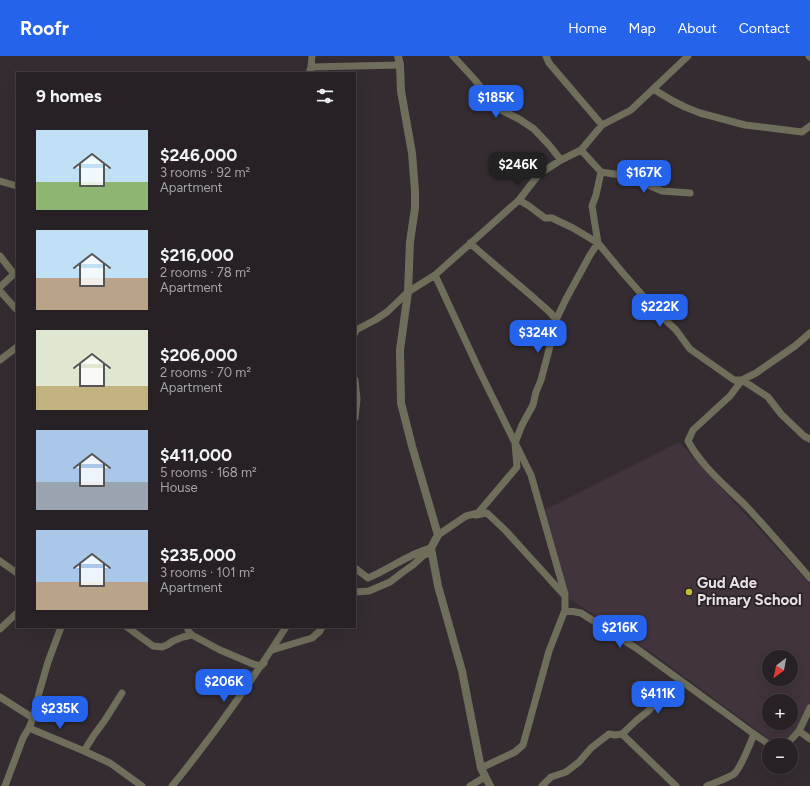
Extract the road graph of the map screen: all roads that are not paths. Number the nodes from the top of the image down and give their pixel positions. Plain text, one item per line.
1 (312, 56) edge
2 (398, 56) edge
3 (453, 56) edge
4 (546, 56) edge
5 (688, 56) edge
6 (400, 65) junction
7 (310, 70) edge
8 (653, 89) junction
9 (602, 126) junction
10 (810, 126) edge
11 (581, 150) junction
12 (561, 160) junction
13 (601, 172) junction
14 (0, 181) edge
15 (16, 186) edge
16 (690, 193) dead end
17 (519, 200) junction
18 (470, 243) junction
19 (598, 243) junction
20 (0, 256) edge
21 (435, 275) junction
22 (0, 287) edge
23 (0, 291) edge
24 (408, 292) junction
25 (16, 309) edge
26 (556, 320) junction
27 (356, 330) edge
28 (810, 333) edge
29 (16, 348) edge
30 (0, 360) edge
31 (742, 380) junction
32 (356, 390) edge
33 (356, 408) edge
34 (810, 439) edge
35 (515, 443) junction
36 (466, 516) junction
37 (438, 535) junction
38 (431, 551) junction
39 (0, 561) edge
40 (356, 569) edge
41 (16, 572) edge
42 (810, 578) edge
43 (356, 592) edge
44 (565, 596) junction
45 (565, 610) junction
46 (16, 614) edge
47 (61, 628) edge
48 (128, 628) edge
49 (187, 628) edge
50 (285, 628) edge
51 (322, 628) edge
52 (0, 629) edge
53 (192, 635) junction
54 (272, 650) junction
55 (267, 658) junction
56 (680, 680) junction
57 (122, 693) dead end
58 (0, 697) edge
59 (810, 708) edge
60 (33, 718) junction
61 (30, 728) junction
62 (799, 731) junction
63 (622, 734) junction
64 (754, 734) junction
65 (793, 738) edge
66 (810, 738) edge
67 (762, 740) edge
68 (84, 751) junction
69 (481, 768) junction
70 (485, 777) junction
71 (5, 786) edge
72 (142, 786) edge
73 (172, 786) edge
74 (470, 786) edge
75 (490, 786) edge
76 (542, 786) edge
77 (676, 786) edge
78 (707, 786) edge

1 - 7 street
2 - 6 street
3 - 12 street
4 - 9 street
5 - 8 street
6 - 7 street
6 - 24 street
8 - 9 street
8 - 10 street
9 - 11 street
11 - 12 street
11 - 13 street
12 - 17 street
13 - 16 street
13 - 19 street
14 - 15 street
17 - 18 street
17 - 19 street
18 - 21 street
18 - 26 street
19 - 26 street
19 - 31 street
20 - 22 street
21 - 24 street
21 - 35 street
23 - 25 street
24 - 27 street
24 - 37 street
26 - 35 street
28 - 31 street
29 - 30 street
31 - 34 street
31 - 42 street
32 - 33 street
35 - 36 street
35 - 44 street
36 - 37 street
36 - 44 street
37 - 38 street
38 - 40 street
38 - 43 street
38 - 69 street
39 - 41 street
44 - 45 street
45 - 56 street
45 - 69 street
46 - 52 street
47 - 60 street
48 - 53 street
49 - 53 street
50 - 54 street
51 - 54 street
53 - 55 street
54 - 55 street
55 - 73 street
56 - 63 street
56 - 64 street
57 - 68 street
58 - 60 street
59 - 62 street
60 - 61 street
61 - 68 street
61 - 71 street
62 - 65 street
62 - 66 street
63 - 76 street
63 - 77 street
64 - 67 street
64 - 78 street
68 - 72 street
69 - 70 street
70 - 74 street
70 - 75 street

